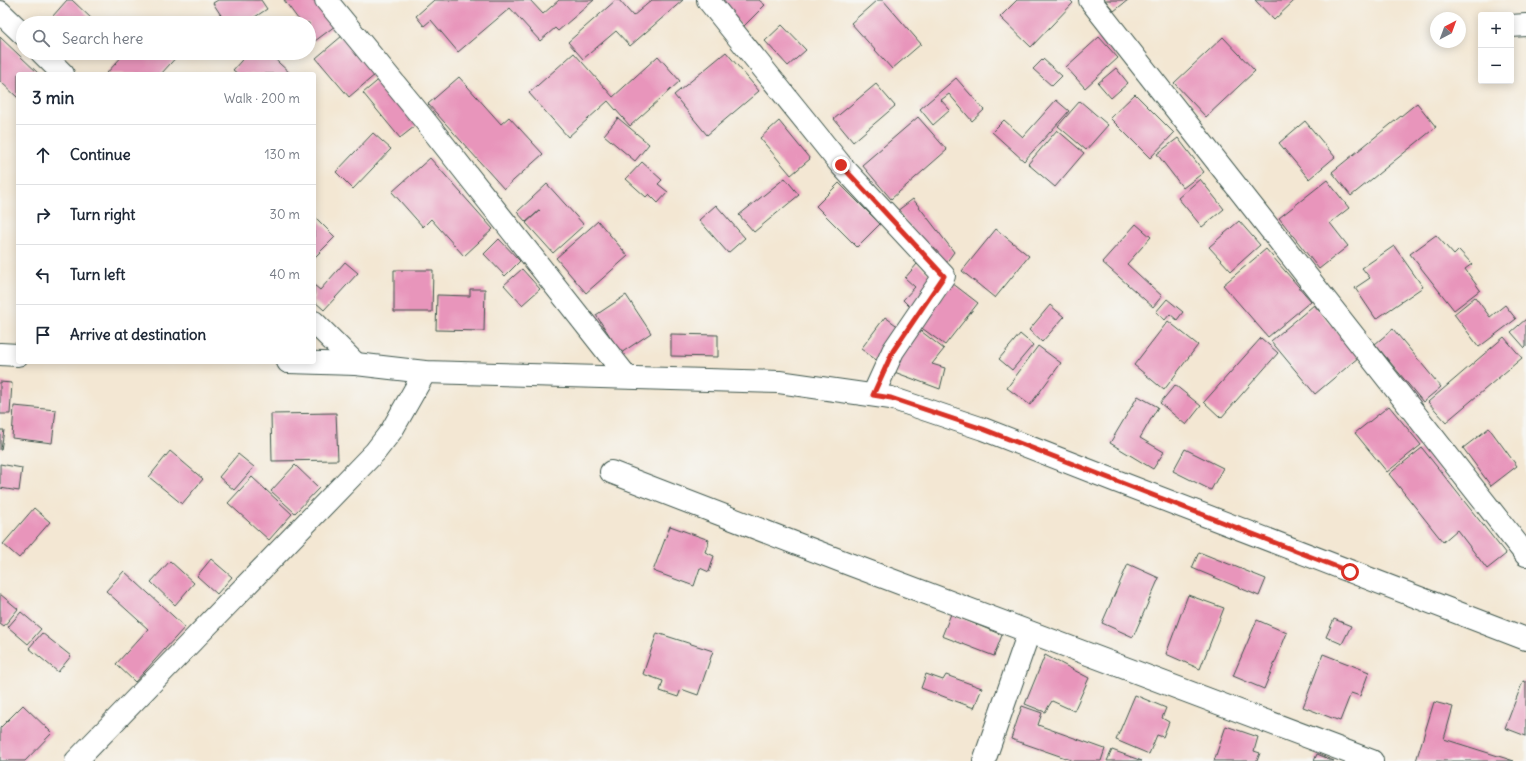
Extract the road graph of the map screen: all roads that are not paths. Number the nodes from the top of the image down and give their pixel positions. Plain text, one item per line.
1 (326, 0) edge
2 (708, 0) edge
3 (1090, 0) edge
4 (0, 12) edge
5 (1526, 25) edge
6 (1514, 26) edge
7 (16, 27) edge
8 (49, 60) edge
9 (61, 72) edge
10 (316, 324) edge
11 (0, 354) edge
12 (16, 355) edge
13 (316, 363) edge
14 (356, 364) junction
15 (425, 372) junction
16 (627, 377) junction
17 (873, 395) junction
18 (611, 472) dead end
19 (1526, 555) edge
20 (1029, 632) junction
21 (1526, 639) edge
22 (991, 759) edge
23 (76, 761) edge
24 (1372, 761) edge

1 - 16 street
2 - 17 street
3 - 19 street
4 - 7 street
5 - 6 street
8 - 9 street
10 - 14 street
11 - 12 street
13 - 14 street
14 - 15 street
15 - 16 street
15 - 23 street
16 - 17 street
17 - 21 street
18 - 20 street
20 - 22 street
20 - 24 street

